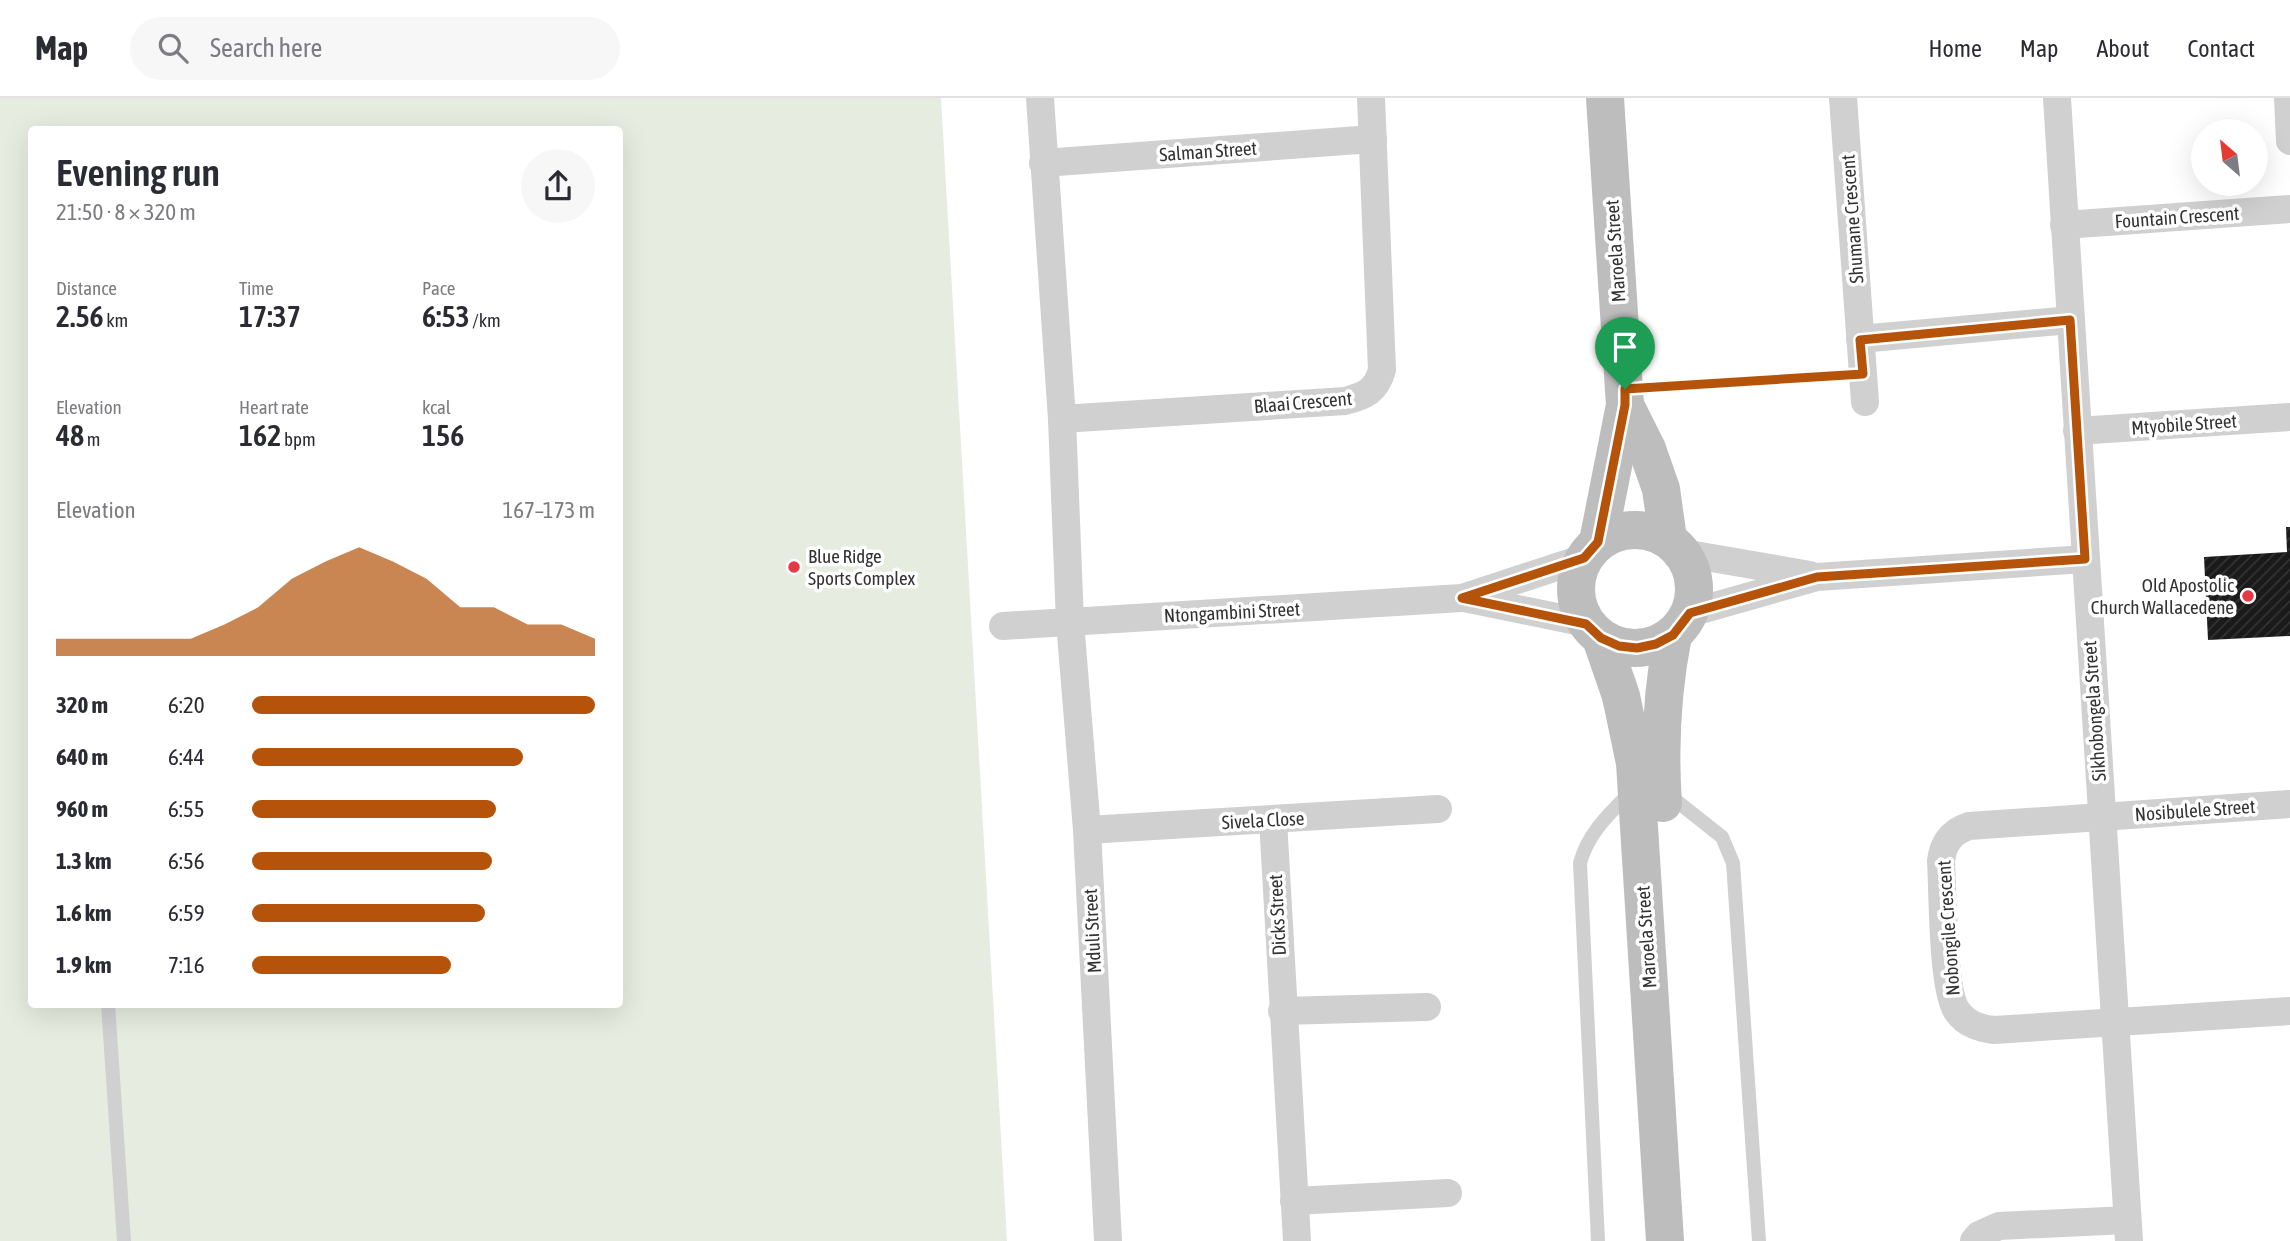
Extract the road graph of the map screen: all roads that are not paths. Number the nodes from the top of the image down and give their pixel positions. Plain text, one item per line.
1 (1040, 98) edge
2 (1371, 98) edge
3 (1605, 98) edge
4 (1843, 98) edge
5 (2057, 98) edge
6 (2288, 98) edge
7 (1373, 139) junction
8 (2290, 141) edge
9 (1043, 163) junction
10 (2290, 209) edge
11 (2064, 225) junction
12 (2070, 320) junction
13 (1860, 340) junction
14 (1625, 397) junction
15 (1865, 402) dead end
16 (2290, 417) edge
17 (1062, 419) junction
18 (2077, 431) junction
19 (1676, 546) junction
20 (1591, 550) junction
21 (2085, 559) junction
22 (1817, 577) junction
23 (1462, 598) junction
24 (1070, 622) junction
25 (1681, 624) junction
26 (1003, 626) dead end
27 (1594, 631) junction
28 (1649, 788) junction
29 (2290, 804) edge
30 (1438, 809) dead end
31 (2101, 817) junction
32 (1273, 820) junction
33 (1087, 830) junction
34 (1427, 1007) dead end
35 (108, 1008) edge
36 (1282, 1011) junction
37 (2290, 1011) edge
38 (2114, 1022) junction
39 (1448, 1193) dead end
40 (1294, 1201) junction
41 (2128, 1231) edge
42 (124, 1241) edge
43 (1108, 1241) edge
44 (1297, 1241) edge
45 (1598, 1241) edge
46 (1665, 1241) edge
47 (1688, 1241) edge
48 (1759, 1241) edge
49 (1974, 1241) edge

1 - 9 street
2 - 7 street, Blaai Crescent
3 - 14 street, Maroela Street
4 - 13 street, Shumane Crescent
5 - 11 street, Sikhobongela Street
6 - 8 street
7 - 9 street, Salman Street
7 - 17 street, Blaai Crescent
9 - 17 street
10 - 11 street, Fountain Crescent
11 - 12 street, Sikhobongela Street
12 - 13 street
12 - 18 street, Sikhobongela Street
13 - 15 street, Shumane Crescent
14 - 19 street, Maroela Street
14 - 20 street, Maroela Street
16 - 18 street, Mtyobile Street
17 - 24 street
18 - 21 street, Sikhobongela Street
19 - 20 street
19 - 22 street
19 - 25 street, Maroela Street
20 - 23 street, Ntongambini Street
20 - 27 street, Maroela Street
21 - 22 street
21 - 31 street, Sikhobongela Street
22 - 25 street
23 - 24 street, Ntongambini Street
23 - 27 street, Ntongambini Street
24 - 26 street, Ntongambini Street
24 - 33 street, Mduli Street
25 - 27 street
25 - 28 street, Maroela Street
27 - 28 street, Maroela Street
28 - 45 lane
28 - 46 street, Maroela Street
28 - 47 street, Maroela Street
28 - 48 lane
29 - 31 street, Nosibulele Street
30 - 32 street, Sivela Close
31 - 38 street, Sikhobongela Street
31 - 38 street, Nobongile Crescent
32 - 33 street, Sivela Close
32 - 36 street, Dicks Street
33 - 43 street, Mduli Street
34 - 36 street
35 - 42 lane
36 - 40 street, Dicks Street
37 - 38 street, Nobongile Crescent
38 - 41 street, Sikhobongela Street
39 - 40 street
40 - 44 street, Dicks Street
41 - 49 street

